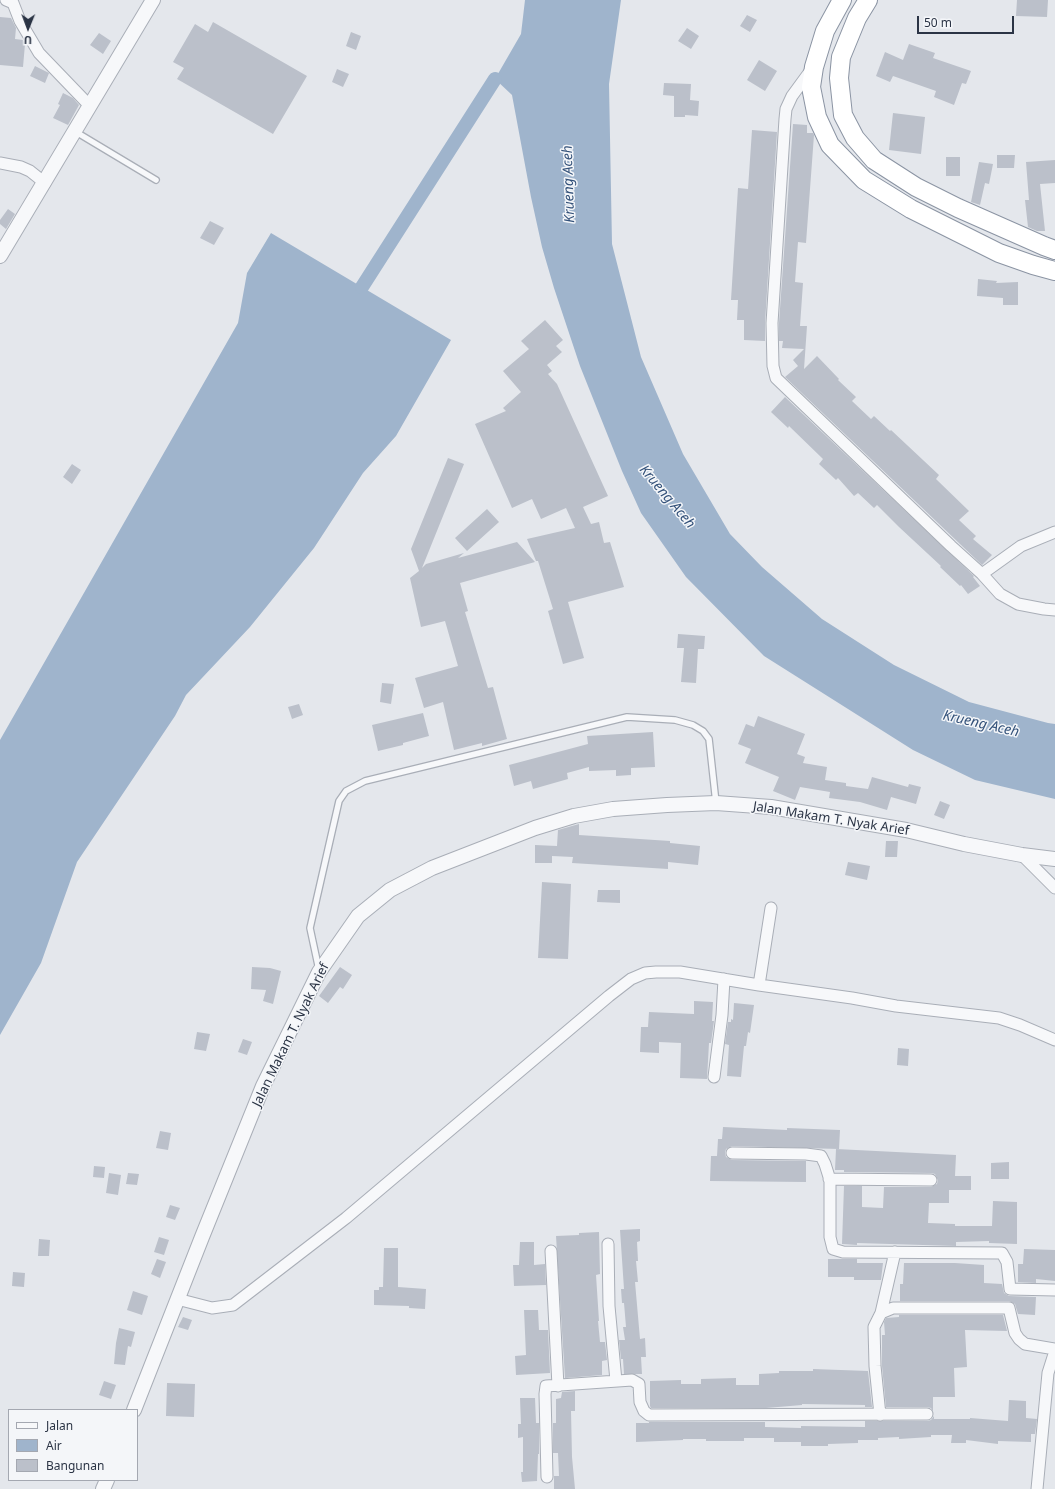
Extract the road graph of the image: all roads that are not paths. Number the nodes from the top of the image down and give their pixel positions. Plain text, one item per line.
1 (6, 0) edge
2 (153, 0) edge
3 (842, 0) edge
4 (868, 0) edge
5 (814, 67) junction
6 (89, 105) junction
7 (74, 131) junction
8 (0, 163) edge
9 (156, 180) dead end
10 (45, 183) junction
11 (1055, 250) edge
12 (0, 256) edge
13 (1055, 271) edge
14 (1055, 532) edge
15 (982, 574) junction
16 (1055, 610) edge
17 (716, 803) junction
18 (1022, 855) junction
19 (1055, 859) edge
20 (1055, 888) edge
21 (771, 908) dead end
22 (319, 972) junction
23 (724, 979) junction
24 (759, 985) junction
25 (1055, 1040) edge
26 (714, 1077) dead end
27 (732, 1153) dead end
28 (829, 1179) junction
29 (931, 1180) dead end
30 (608, 1244) dead end
31 (551, 1251) dead end
32 (895, 1252) junction
33 (1010, 1289) junction
34 (1055, 1290) edge
35 (177, 1298) junction
36 (1009, 1308) junction
37 (880, 1312) junction
38 (1055, 1350) edge
39 (616, 1381) junction
40 (558, 1386) junction
41 (134, 1409) edge
42 (928, 1414) dead end
43 (880, 1415) junction
44 (547, 1477) dead end
45 (1038, 1489) edge

1 - 6 street
2 - 6 street
3 - 5 highway
4 - 11 highway
5 - 13 highway
5 - 15 street
6 - 7 street
7 - 9 lane
7 - 10 street
8 - 10 street
10 - 12 street
14 - 15 street
15 - 16 street
17 - 18 street, Jalan Makam T. Nyak Arief
17 - 22 street, Jalan Makam T. Nyak Arief
17 - 22 lane
18 - 19 street, Jalan Makam T. Nyak Arief
18 - 20 street
21 - 24 street
22 - 35 street, Jalan Makam T. Nyak Arief
23 - 24 street
23 - 26 street
23 - 35 street
24 - 25 street
27 - 28 street
28 - 29 street
28 - 32 street
30 - 39 street
31 - 40 street
32 - 33 street
32 - 37 street
33 - 34 street
33 - 36 street
35 - 41 street, Jalan Makam T. Nyak Arief
36 - 37 street
36 - 38 street
37 - 43 street
38 - 45 street
39 - 40 street
39 - 43 street
40 - 44 street
42 - 43 street

